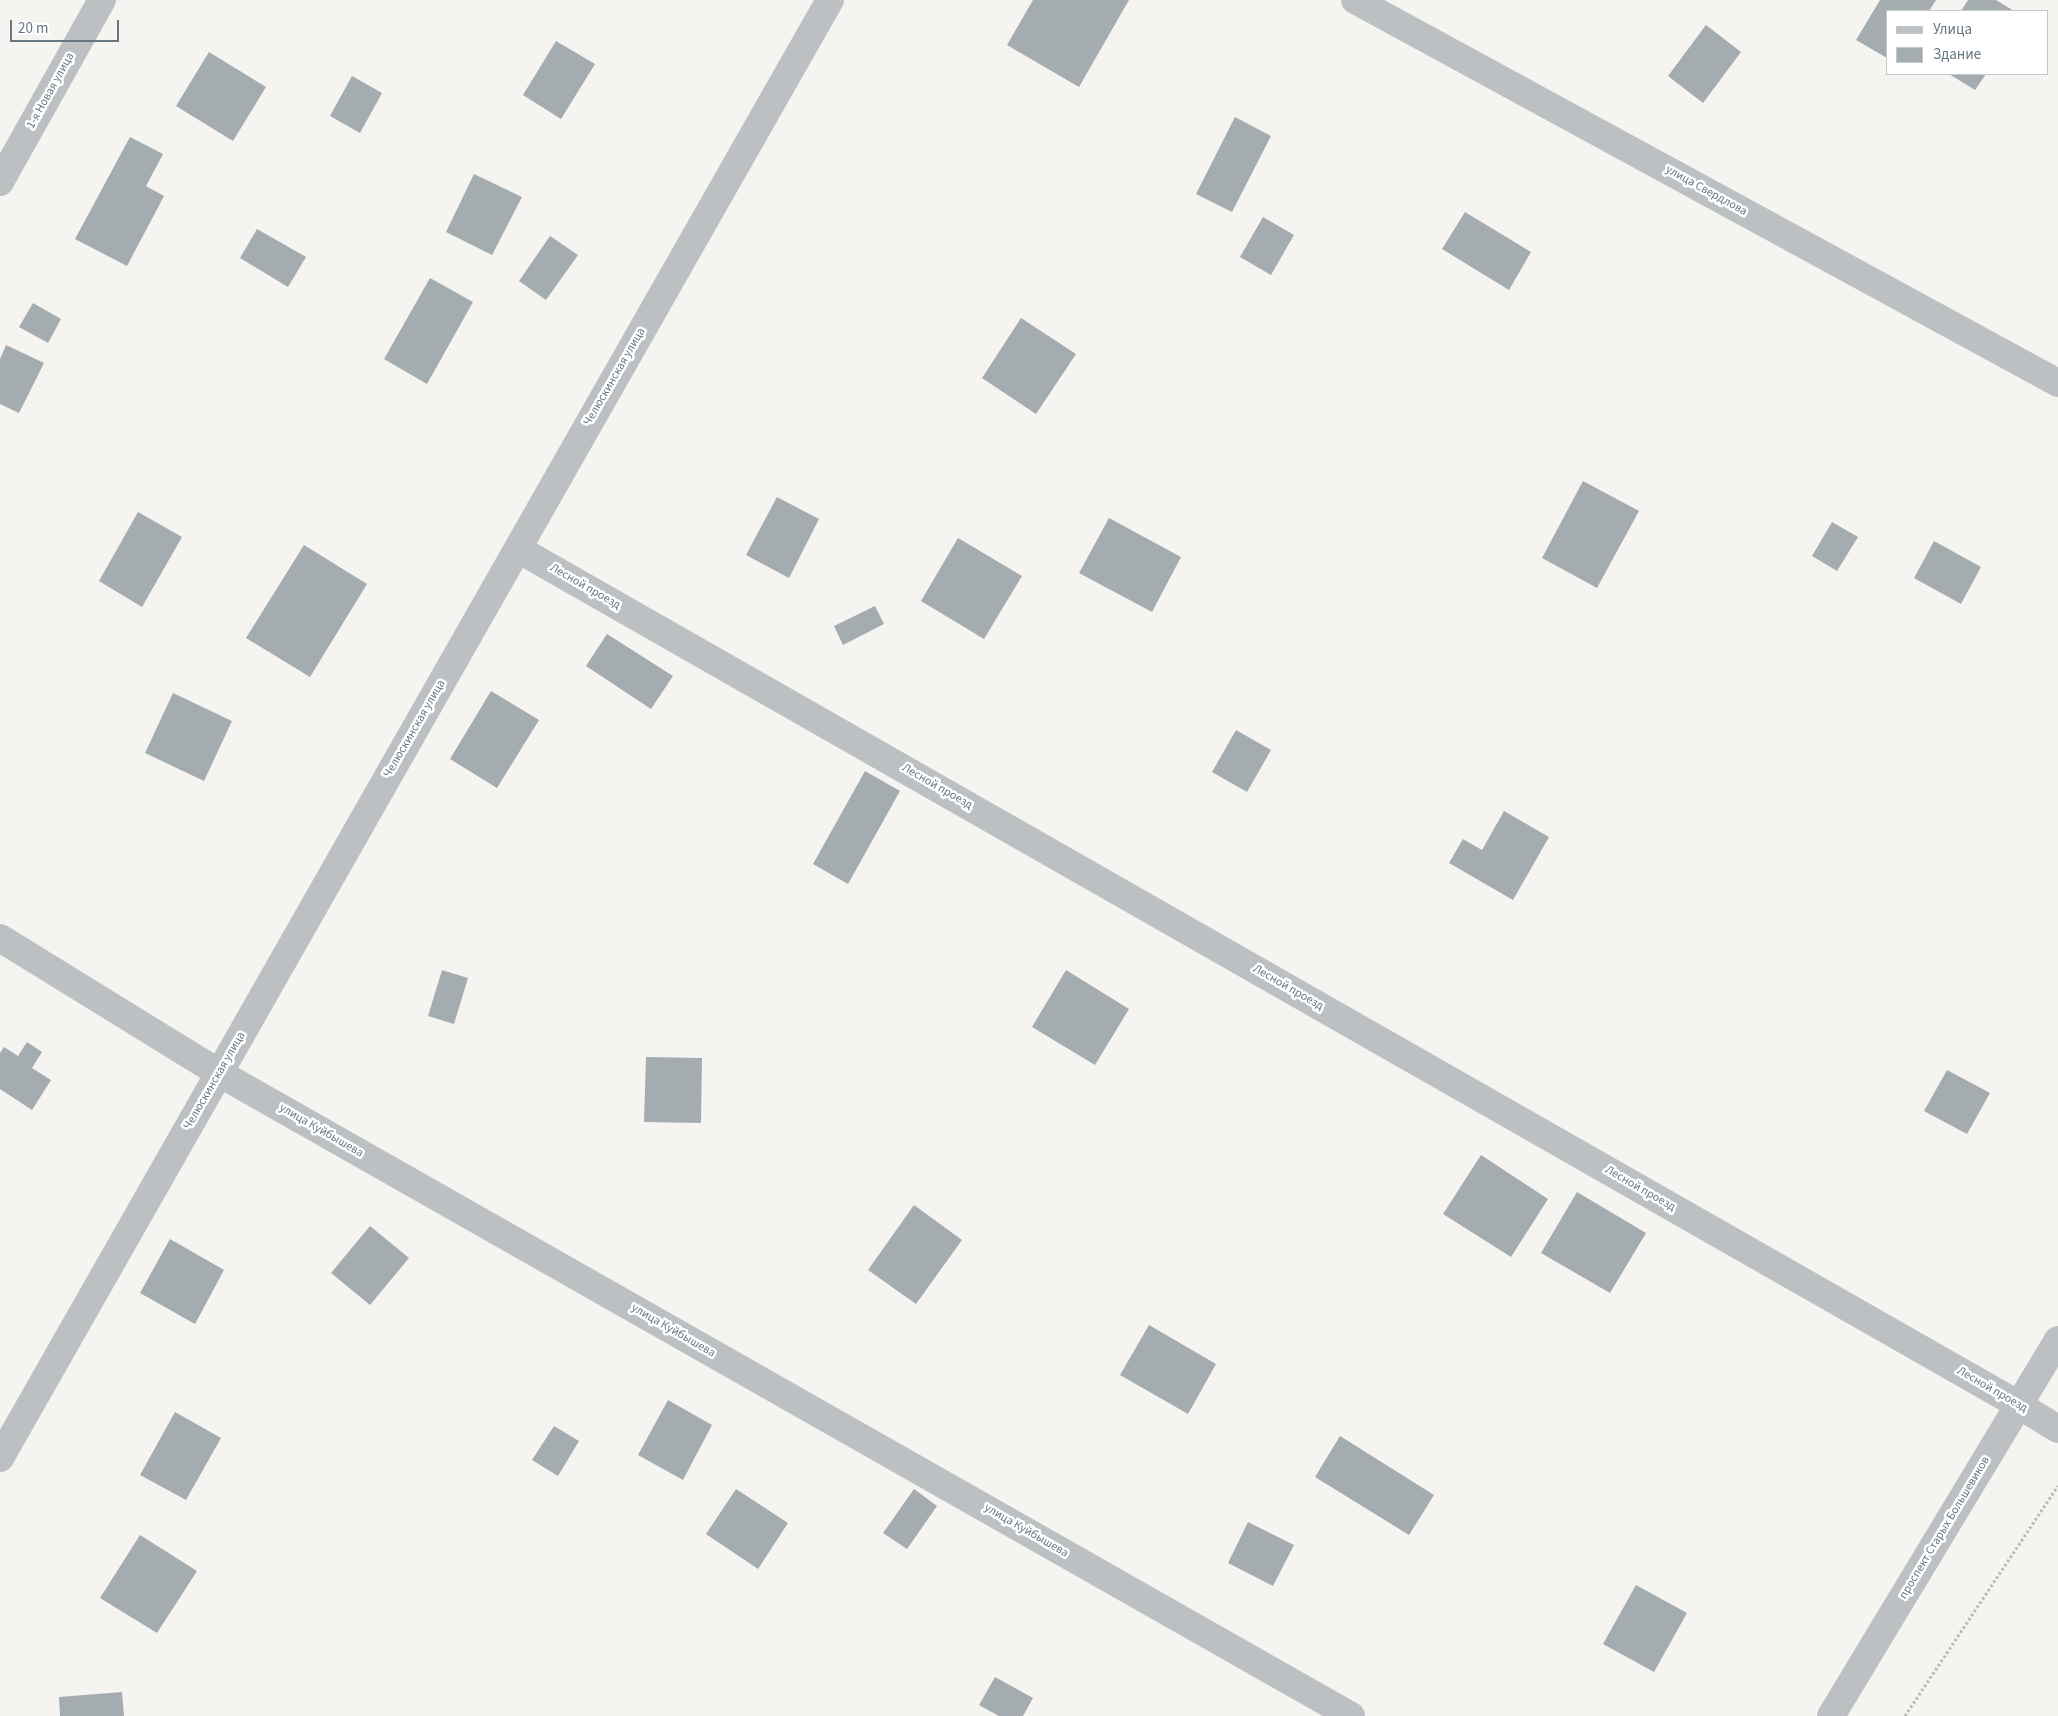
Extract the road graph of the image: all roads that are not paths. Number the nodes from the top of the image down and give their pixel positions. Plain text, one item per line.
1 (102, 0) edge
2 (830, 0) edge
3 (1355, 0) edge
4 (0, 182) edge
5 (2058, 383) edge
6 (518, 549) junction
7 (0, 938) edge
8 (219, 1073) junction
9 (2058, 1340) edge
10 (2019, 1405) junction
11 (2058, 1429) edge
12 (0, 1458) edge
13 (1351, 1716) edge
14 (1831, 1716) edge

1 - 4 street, 1-я Новая улица
2 - 6 street, Челюскинская улица
3 - 5 street, улица Свердлова
6 - 8 street, Челюскинская улица
6 - 10 street, Лесной проезд
7 - 8 street, улица Куйбышева
8 - 12 street, Челюскинская улица
8 - 13 street, улица Куйбышева
9 - 10 street, проспект Старых Большевиков
10 - 11 street, Лесной проезд
10 - 14 street, проспект Старых Большевиков

